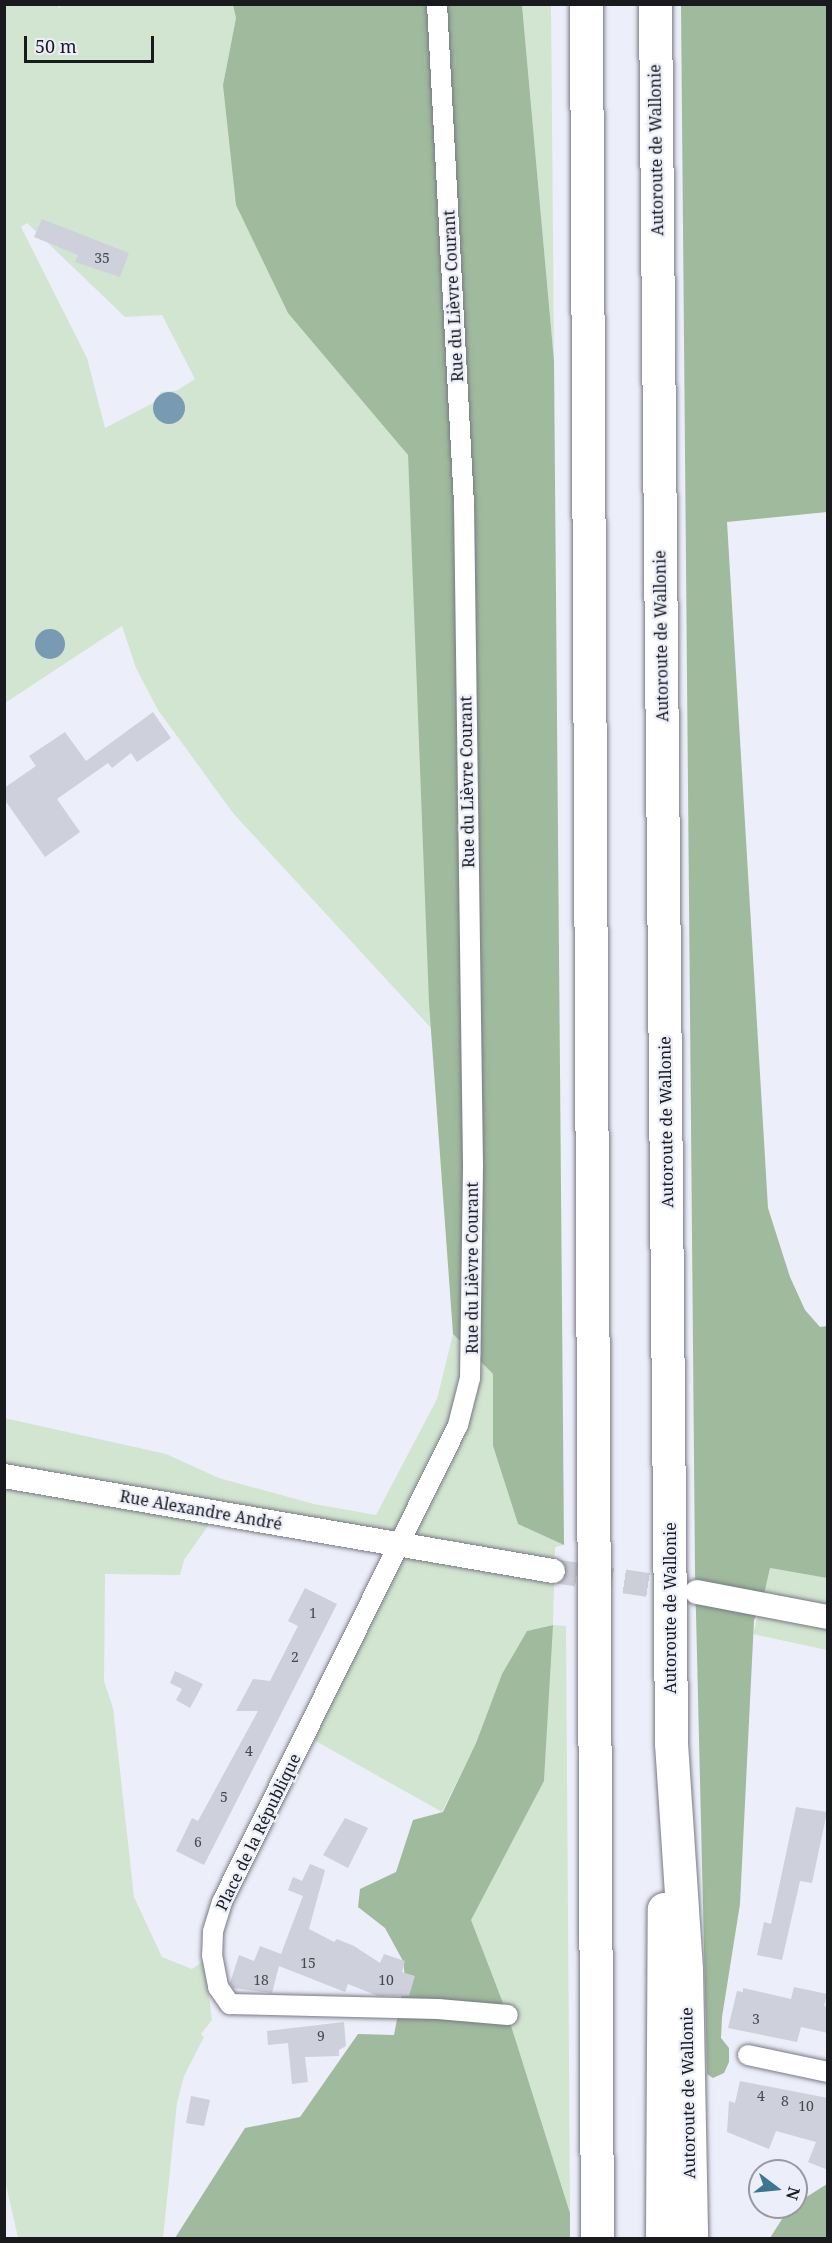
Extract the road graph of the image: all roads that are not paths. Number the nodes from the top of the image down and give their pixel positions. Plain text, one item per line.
1 (437, 4) edge
2 (586, 4) edge
3 (655, 4) edge
4 (4, 1476) edge
5 (397, 1544) junction
6 (553, 1571) tunnel mouth
7 (697, 1592) tunnel mouth
8 (828, 1617) edge
9 (671, 1743) junction
10 (508, 2016) dead end
11 (748, 2055) dead end
12 (828, 2072) edge
13 (597, 2238) edge
14 (662, 2238) edge
15 (691, 2238) edge

1 - 5 street, Rue du Lièvre Courant
2 - 13 highway
3 - 9 highway, Autoroute de Wallonie
4 - 5 street, Rue Alexandre André
5 - 6 street, Rue Alexandre André
5 - 10 street, Place de la République
7 - 8 street
9 - 14 highway
9 - 15 highway, Autoroute de Wallonie
11 - 12 street

